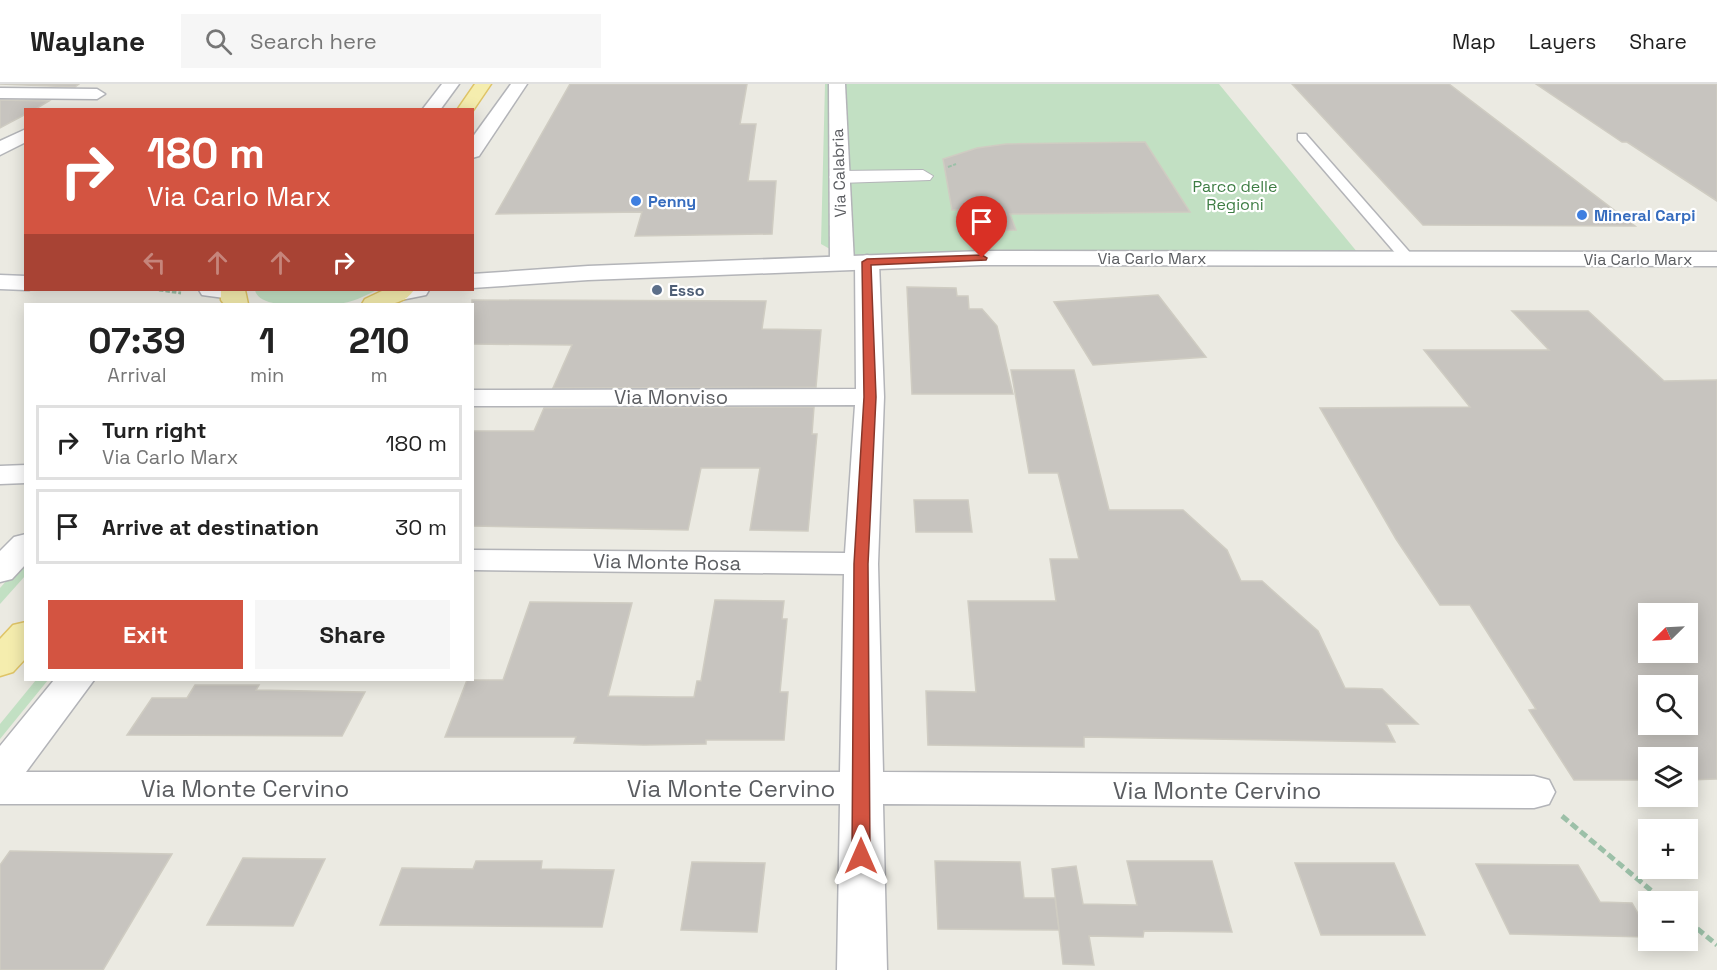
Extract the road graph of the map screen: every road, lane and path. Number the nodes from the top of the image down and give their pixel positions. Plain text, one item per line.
1 (113, 84) edge
2 (451, 84) edge
3 (483, 84) edge
4 (519, 84) edge
5 (837, 84) edge
6 (0, 93) edge
7 (97, 94) junction
8 (72, 108) edge
9 (432, 108) edge
10 (466, 108) edge
11 (0, 131) edge
12 (24, 133) edge
13 (24, 134) edge
14 (1302, 137) dead end
15 (0, 149) edge
16 (474, 149) edge
17 (923, 176) dead end
18 (839, 177) junction
19 (1408, 259) junction
20 (1717, 259) edge
21 (854, 262) junction
22 (474, 270) edge
23 (588, 273) junction
24 (0, 276) edge
25 (24, 276) edge
26 (0, 282) edge
27 (474, 282) edge
28 (24, 283) edge
29 (405, 291) edge
30 (376, 303) edge
31 (870, 397) junction
32 (474, 398) edge
33 (24, 474) edge
34 (0, 475) edge
35 (24, 546) edge
36 (474, 560) edge
37 (861, 564) junction
38 (0, 572) edge
39 (24, 636) edge
40 (0, 663) edge
41 (74, 681) edge
42 (0, 775) edge
43 (0, 788) edge
44 (860, 788) junction
45 (1534, 792) joint
46 (1652, 891) edge
47 (1698, 929) edge
48 (1717, 945) edge
49 (862, 970) edge

1 - 7 street
2 - 9 street
3 - 10 main road
4 - 16 street
5 - 18 street, Via Calabria
6 - 7 street
7 - 8 street
11 - 12 street
13 - 15 street
14 - 19 lane
17 - 18 street
18 - 21 street, Via Calabria
19 - 20 street, Via Carlo Marx
19 - 21 street, Via Carlo Marx
21 - 23 street, Via Carlo Marx
21 - 31 street, Via Calabria
22 - 23 street, Via Carlo Marx
23 - 27 street, Via Carlo Marx
24 - 25 street
26 - 28 street
29 - 30 main road
31 - 32 street, Via Monviso
31 - 37 street, Via Calabria
33 - 34 street
35 - 38 street
36 - 37 street, Via Monte Rosa
37 - 44 street, Via Calabria
39 - 40 main road
41 - 42 street
43 - 44 street, Via Monte Cervino
44 - 45 street, Via Monte Cervino
44 - 49 street, Via Calabria
45 - 46 path
47 - 48 path

